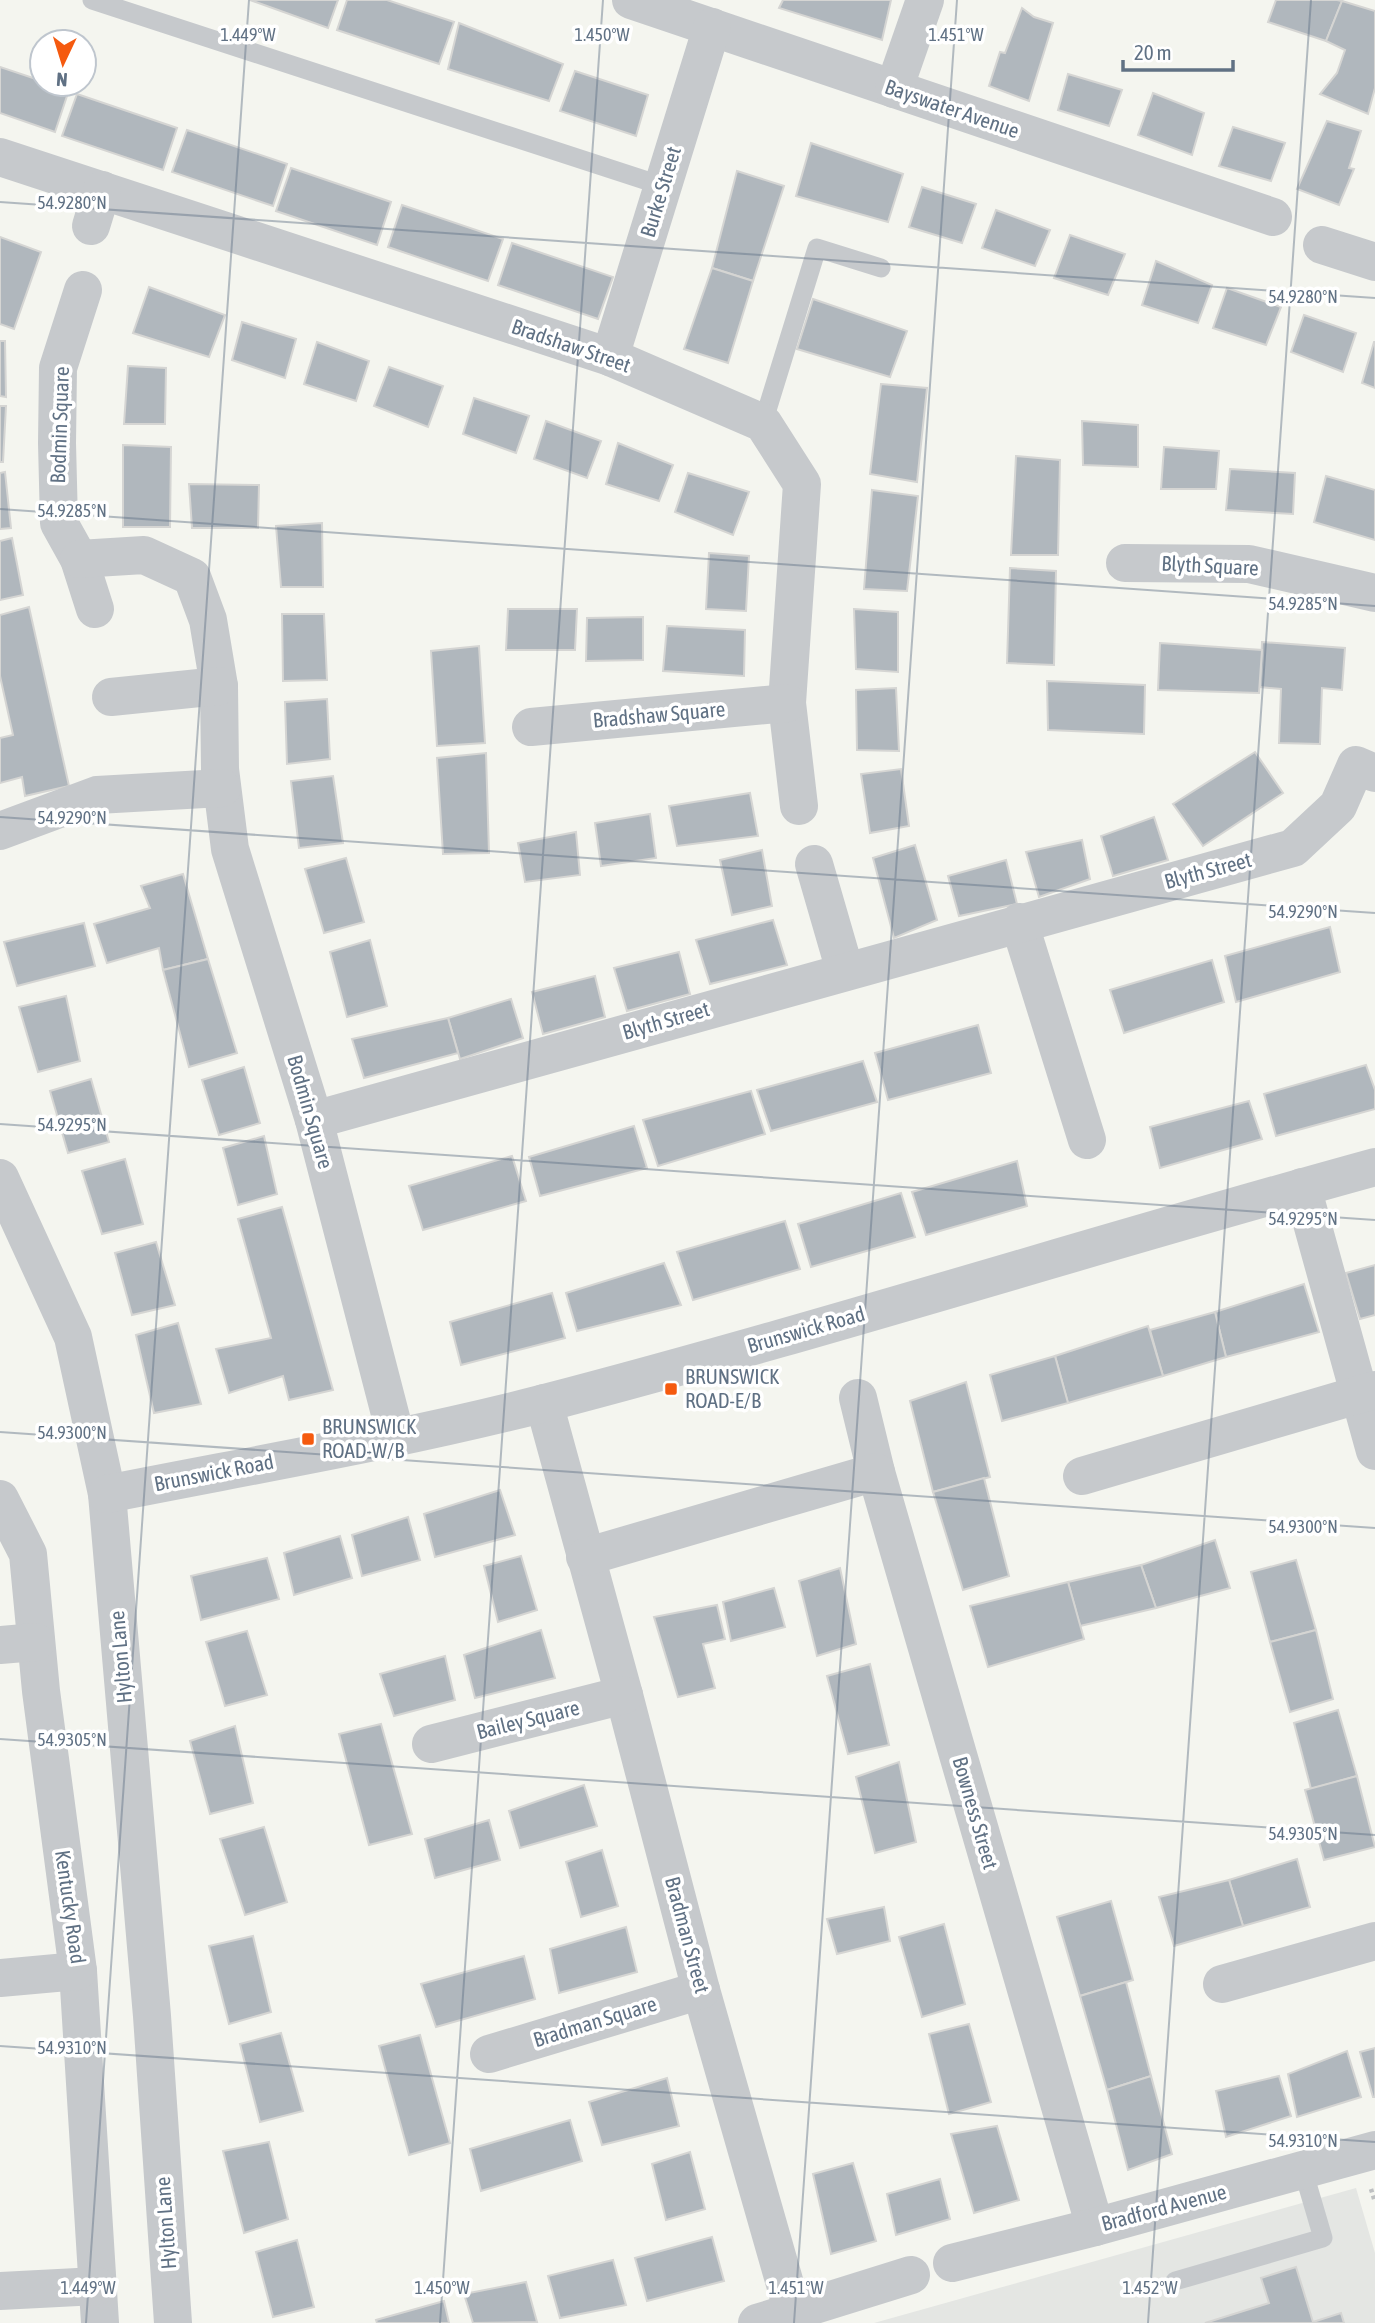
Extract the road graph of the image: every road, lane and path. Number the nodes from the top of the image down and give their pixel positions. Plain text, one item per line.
1 (92, 0) edge
2 (631, 0) edge
3 (925, 0) edge
4 (712, 27) junction
5 (894, 89) junction
6 (0, 157) edge
7 (663, 186) junction
8 (1273, 217) dead end
9 (1322, 245) dead end
10 (1375, 262) edge
11 (881, 268) dead end
12 (83, 289) dead end
13 (610, 356) junction
14 (763, 423) junction
15 (79, 559) junction
16 (1125, 563) dead end
17 (1375, 593) edge
18 (95, 609) dead end
19 (219, 686) junction
20 (111, 697) dead end
21 (787, 703) junction
22 (531, 727) dead end
23 (1366, 769) edge
24 (222, 788) junction
25 (799, 806) dead end
26 (0, 831) edge
27 (814, 864) dead end
28 (1019, 922) junction
29 (845, 971) junction
30 (313, 1120) junction
31 (1087, 1140) dead end
32 (1375, 1167) edge
33 (0, 1178) edge
34 (1302, 1187) junction
35 (9, 1219) edge
36 (1367, 1392) edge
37 (858, 1398) dead end
38 (544, 1403) junction
39 (397, 1437) junction
40 (1375, 1451) edge
41 (876, 1472) junction
42 (1082, 1476) dead end
43 (107, 1494) junction
44 (0, 1499) edge
45 (585, 1557) junction
46 (18, 1644) edge
47 (624, 1695) junction
48 (431, 1744) dead end
49 (1375, 1941) edge
50 (78, 1971) junction
51 (0, 1978) edge
52 (1222, 1984) dead end
53 (701, 1990) junction
54 (489, 2054) dead end
55 (1375, 2150) edge
56 (1303, 2170) junction
57 (1095, 2227) junction
58 (952, 2263) dead end
59 (911, 2275) dead end
60 (1175, 2281) dead end
61 (0, 2291) edge
62 (98, 2304) edge
63 (793, 2312) junction
64 (173, 2323) edge
65 (757, 2323) edge

1 - 7 lane
2 - 4 street, Bayswater Avenue
3 - 5 street
4 - 5 street, Bayswater Avenue
4 - 7 street, Burke Street
5 - 8 street, Bayswater Avenue
6 - 13 street, Bradshaw Street
7 - 13 street, Burke Street
9 - 10 street
11 - 14 lane
12 - 15 street, Bodmin Square
13 - 14 street, Bradshaw Street
14 - 21 street
15 - 18 street, Bodmin Square
15 - 19 street, Bodmin Square
16 - 17 street, Blyth Square
19 - 20 street
19 - 24 street, Bodmin Square
21 - 22 street, Bradshaw Square
21 - 25 street
23 - 28 street, Blyth Street
24 - 26 street
24 - 30 street, Bodmin Square
27 - 29 street
28 - 29 street, Blyth Street
28 - 31 street
29 - 30 street, Blyth Street
30 - 39 street, Bodmin Square
32 - 34 street, Brunswick Road
33 - 35 street, Hylton Lane
34 - 36 street
34 - 38 street, Brunswick Road
35 - 43 street, Hylton Lane
36 - 40 street
36 - 42 street
37 - 41 street, Bowness Street
38 - 39 street, Brunswick Road
38 - 45 street, Bradman Street
39 - 43 street, Brunswick Road
41 - 45 street
41 - 57 street, Bowness Street
43 - 64 street, Hylton Lane
44 - 46 street, Kentucky Road
45 - 47 street, Bradman Street
46 - 50 street, Kentucky Road
47 - 48 street, Bailey Square
47 - 53 street, Bradman Street
49 - 52 street
50 - 51 street
50 - 62 street, Kentucky Road
53 - 54 street, Bradman Square
53 - 63 street, Bradman Street
55 - 56 street, Bradford Avenue
56 - 57 street, Bradford Avenue
56 - 60 lane
57 - 58 street, Bradford Avenue
59 - 63 street
61 - 62 street
63 - 65 street

